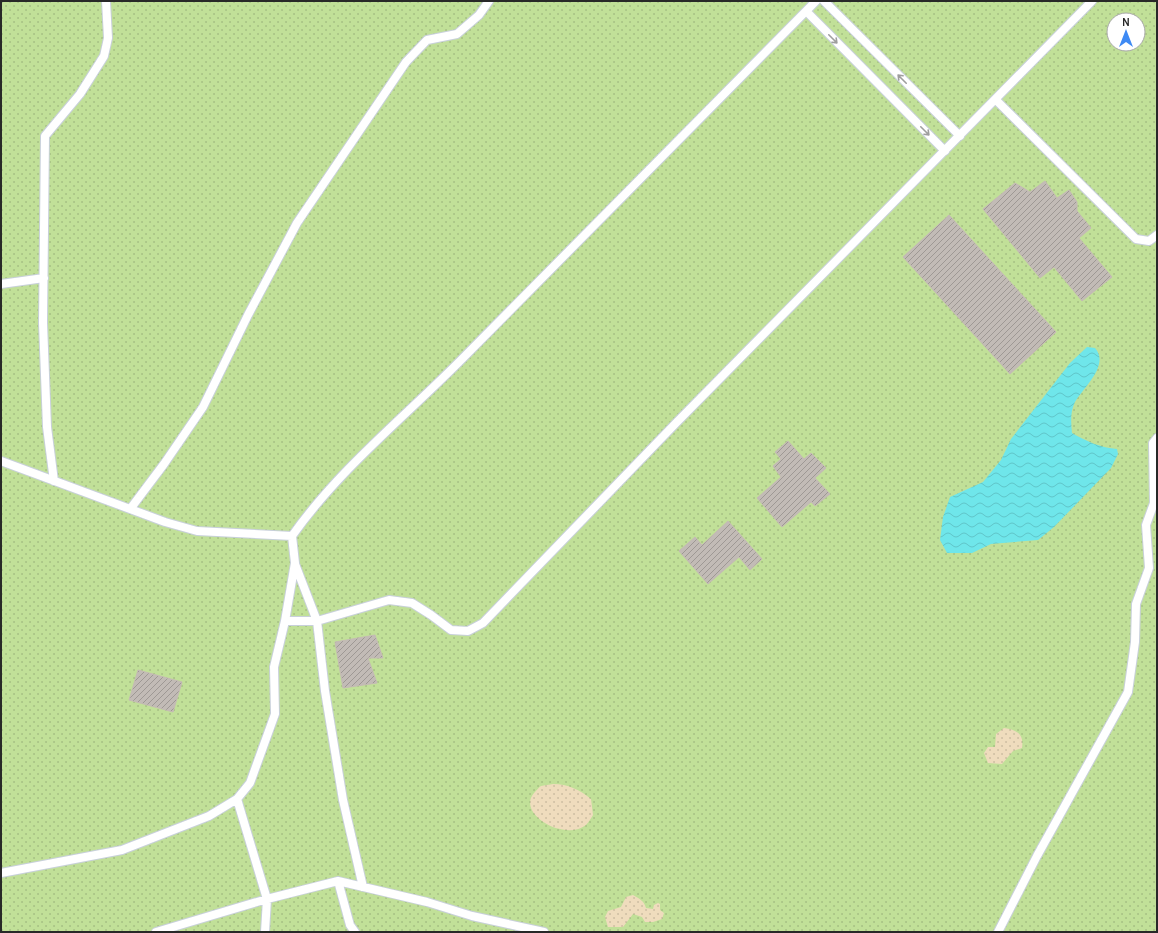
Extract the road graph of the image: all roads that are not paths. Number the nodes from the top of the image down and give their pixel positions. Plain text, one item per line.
1 (106, 1) edge
2 (489, 1) edge
3 (816, 1) edge
4 (824, 1) edge
5 (1092, 1) edge
6 (806, 11) junction
7 (996, 100) junction
8 (960, 136) junction
9 (945, 151) junction
10 (1157, 235) edge
11 (44, 278) junction
12 (1, 284) edge
13 (1157, 438) edge
14 (1, 461) edge
15 (54, 481) junction
16 (131, 508) junction
17 (292, 536) junction
18 (295, 563) junction
19 (285, 621) junction
20 (317, 621) junction
21 (237, 800) junction
22 (1, 873) edge
23 (338, 881) junction
24 (363, 887) junction
25 (267, 899) junction
26 (156, 932) edge
27 (265, 932) edge
28 (355, 932) edge
29 (544, 932) edge
30 (998, 932) edge

1 - 11 lane
2 - 16 lane
3 - 6 lane
8 -> 4 lane
5 - 7 lane
6 -> 9 lane
6 - 17 lane
7 - 8 lane
7 - 10 lane
8 - 9 lane
9 - 20 lane
11 - 12 lane
11 - 15 lane
13 - 30 lane
14 - 15 lane
15 - 16 lane
16 - 17 lane
17 - 18 lane
18 - 19 lane
18 - 20 lane
19 - 20 lane
19 - 21 lane
20 - 24 lane
21 - 22 lane
21 - 25 lane
23 - 24 lane
23 - 25 lane
23 - 28 lane
24 - 29 lane
25 - 26 lane
25 - 27 lane

